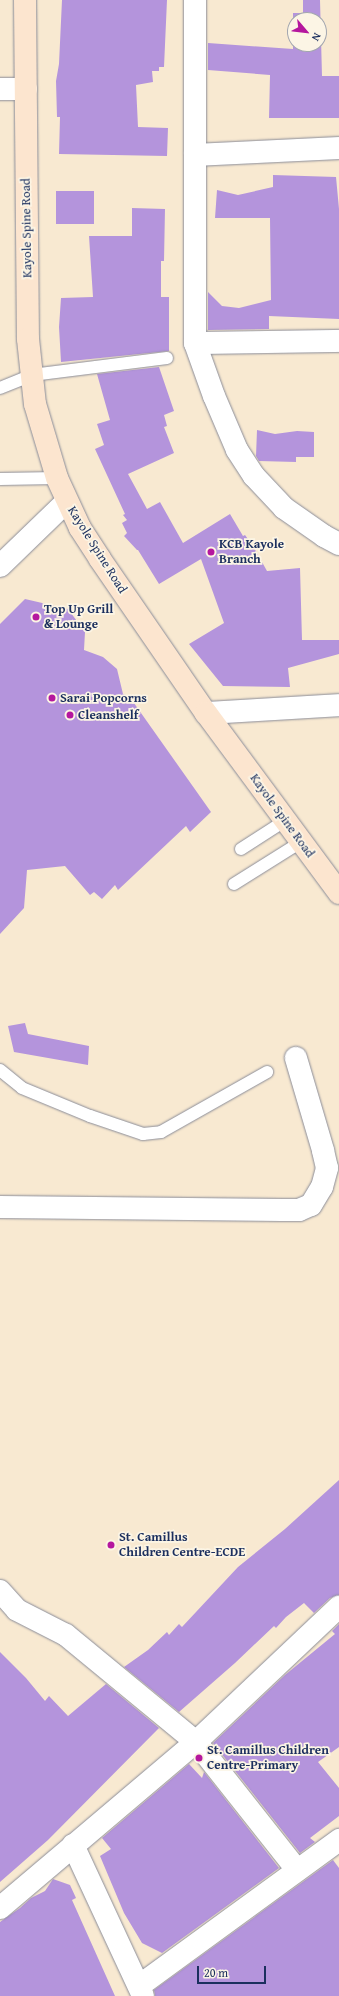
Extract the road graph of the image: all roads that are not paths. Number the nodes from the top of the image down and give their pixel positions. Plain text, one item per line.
1 (25, 0) edge
2 (195, 0) edge
3 (0, 89) edge
4 (26, 90) junction
5 (339, 148) edge
6 (195, 155) junction
7 (339, 341) edge
8 (195, 343) junction
9 (167, 358) dead end
10 (32, 375) junction
11 (0, 388) edge
12 (57, 478) junction
13 (0, 479) edge
14 (67, 501) junction
15 (339, 544) edge
16 (0, 566) edge
17 (339, 705) edge
18 (206, 713) junction
19 (286, 820) junction
20 (301, 842) junction
21 (242, 849) dead end
22 (234, 884) dead end
23 (339, 893) edge
24 (296, 1058) dead end
25 (0, 1070) edge
26 (267, 1072) dead end
27 (0, 1207) edge
28 (0, 1591) edge
29 (339, 1607) edge
30 (196, 1742) junction
31 (339, 1840) edge
32 (73, 1845) junction
33 (297, 1870) junction
34 (0, 1908) edge
35 (141, 1991) edge

1 - 4 main road, Kayole Spine Road
2 - 6 street
3 - 4 street
4 - 10 main road, Kayole Spine Road
5 - 6 street
6 - 8 street
7 - 8 street
8 - 15 street
9 - 10 lane
10 - 11 lane
10 - 12 main road, Kayole Spine Road
12 - 13 lane
12 - 14 main road, Kayole Spine Road
14 - 16 street
14 - 18 main road, Kayole Spine Road
17 - 18 street
18 - 19 main road, Kayole Spine Road
19 - 20 main road, Kayole Spine Road
19 - 21 lane
20 - 22 lane
20 - 23 main road, Kayole Spine Road
24 - 27 street
25 - 26 lane
28 - 30 street
29 - 30 street
30 - 32 street
30 - 33 street
31 - 33 street
32 - 34 street
32 - 35 street
33 - 35 street

